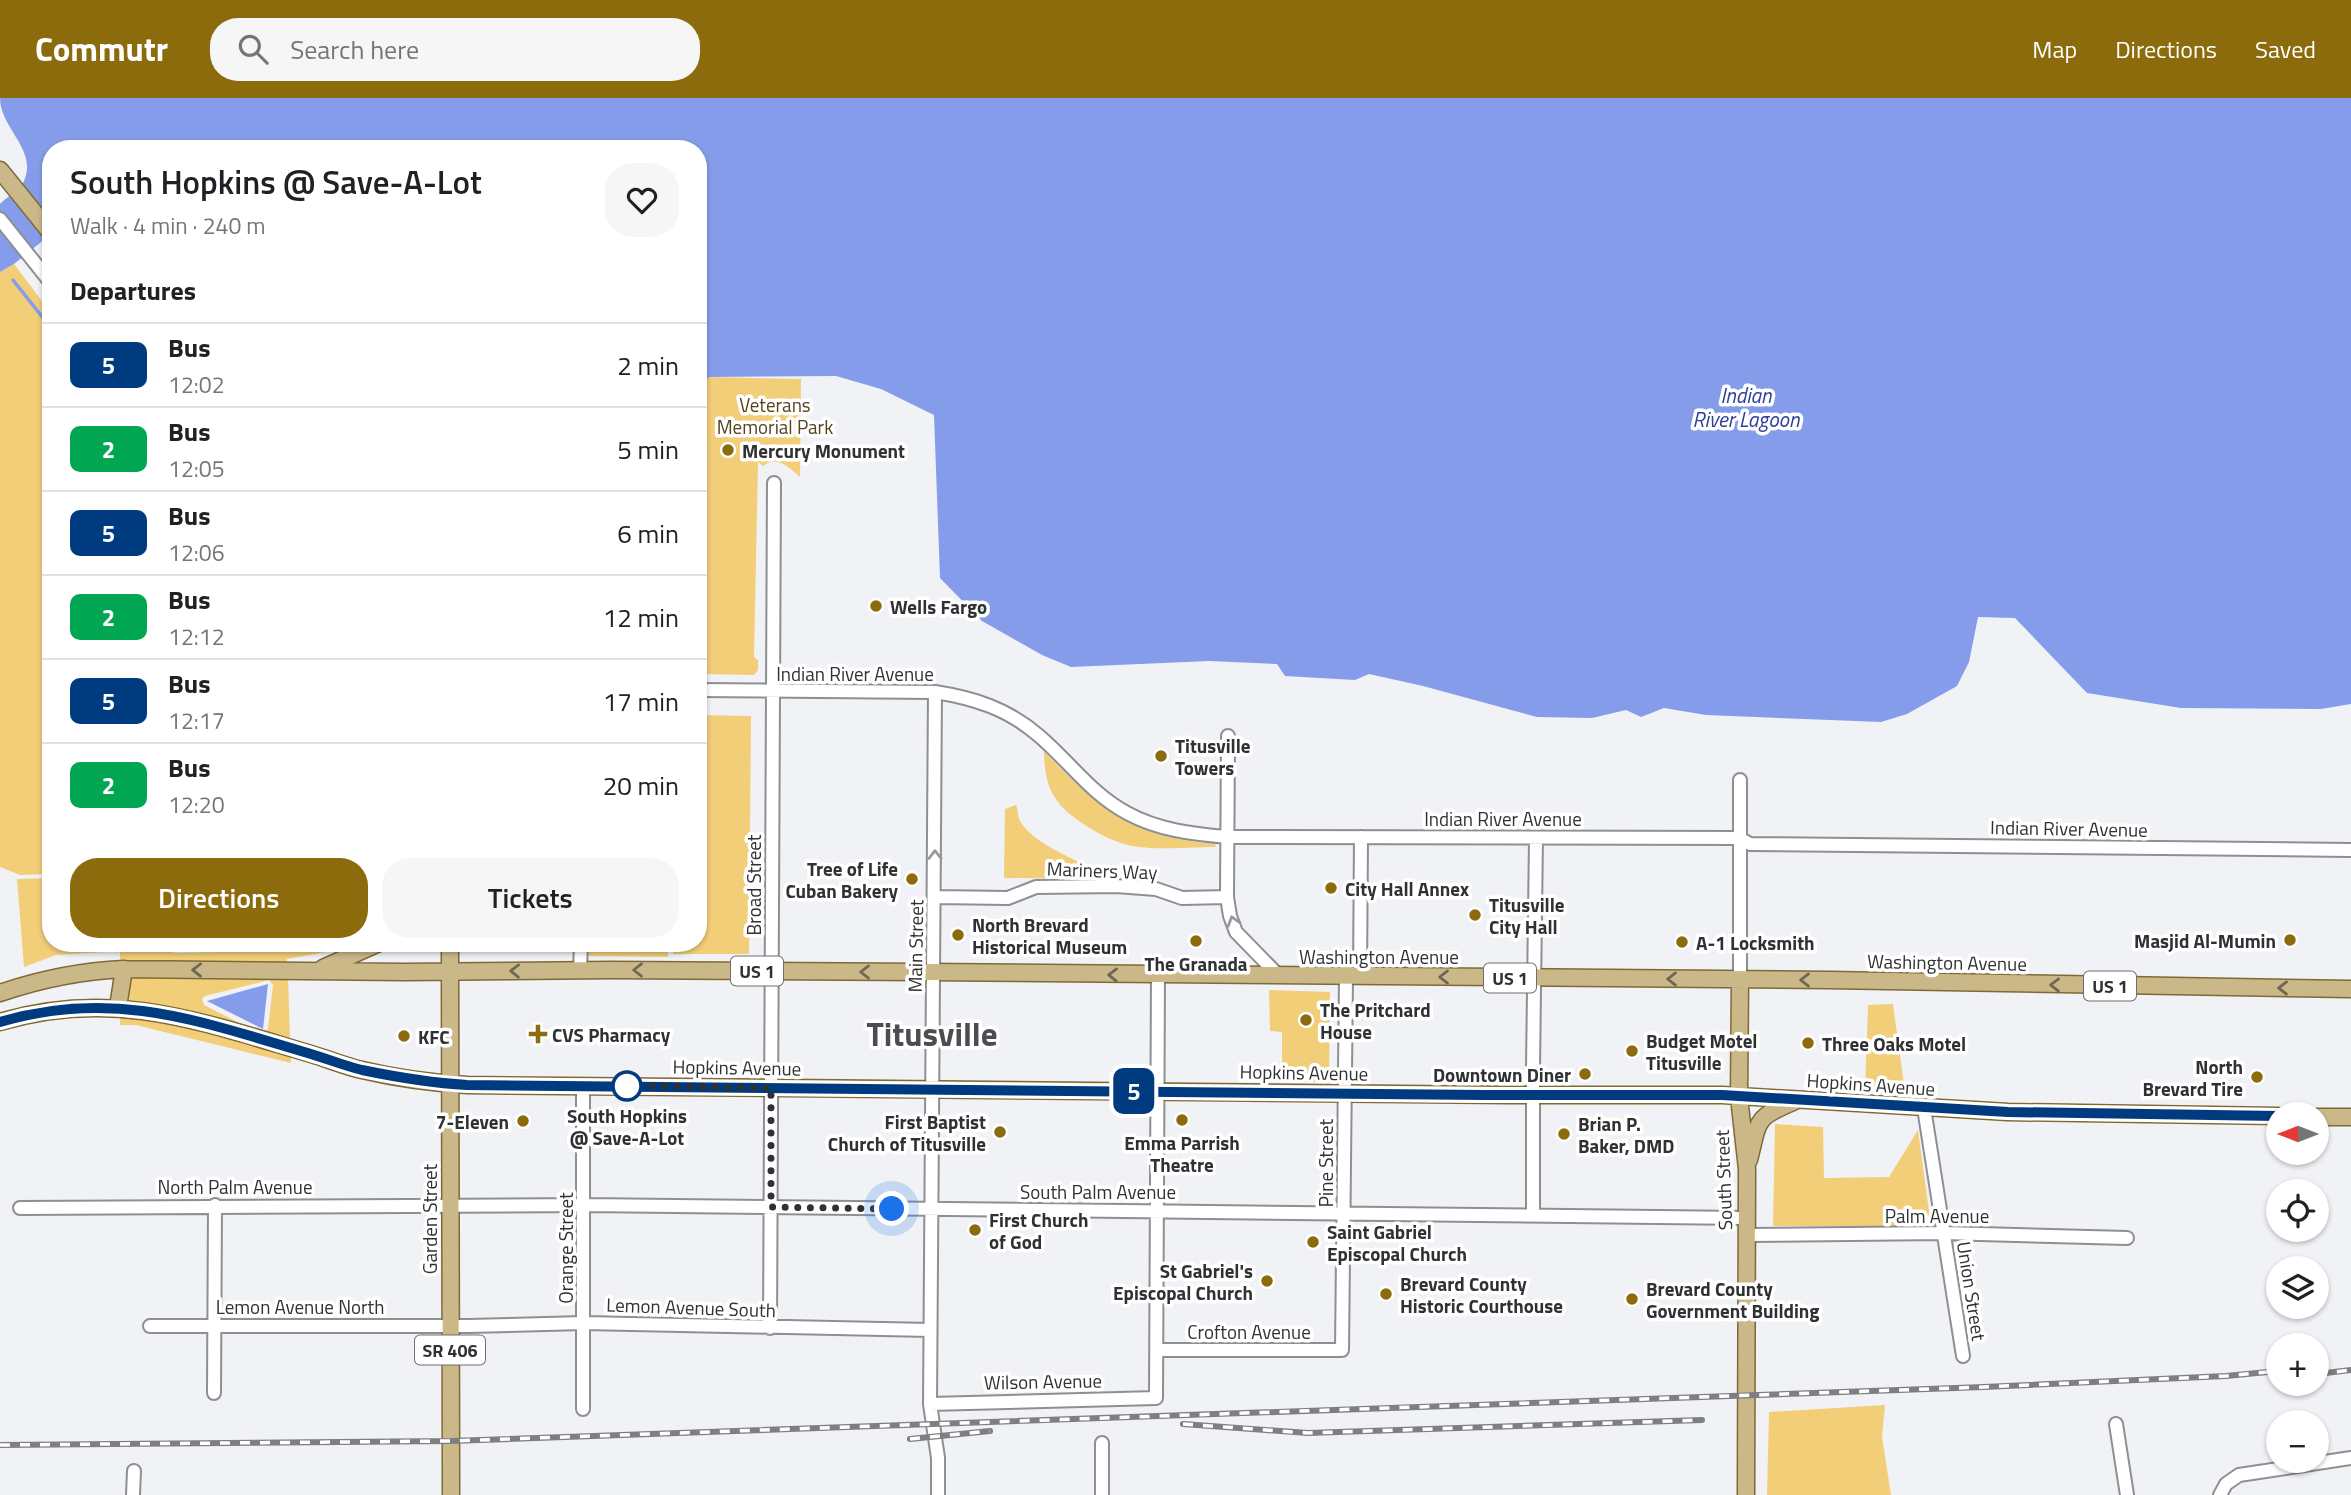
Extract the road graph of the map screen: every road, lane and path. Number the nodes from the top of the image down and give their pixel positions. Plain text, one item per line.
1 (0, 170) edge
2 (0, 219) edge
3 (42, 222) edge
4 (42, 272) edge
5 (774, 483) dead end
6 (707, 690) edge
7 (773, 692) junction
8 (935, 692) junction
9 (1228, 736) dead end
10 (1740, 780) dead end
11 (1227, 836) junction
12 (1361, 837) junction
13 (1536, 838) junction
14 (1739, 838) junction
15 (2351, 850) edge
16 (935, 897) junction
17 (1227, 897) junction
18 (359, 952) edge
19 (450, 952) edge
20 (581, 952) edge
21 (124, 969) junction
22 (316, 971) junction
23 (580, 971) junction
24 (450, 972) junction
25 (772, 972) junction
26 (933, 972) junction
27 (1158, 975) junction
28 (1279, 976) junction
29 (1353, 977) junction
30 (1534, 978) junction
31 (1740, 979) junction
32 (2351, 989) edge
33 (0, 993) edge
34 (118, 1007) junction
35 (0, 1022) edge
36 (449, 1084) junction
37 (583, 1087) junction
38 (771, 1088) junction
39 (933, 1090) junction
40 (1157, 1091) junction
41 (1345, 1093) junction
42 (1533, 1095) junction
43 (1739, 1097) junction
44 (1797, 1100) junction
45 (1924, 1108) junction
46 (2266, 1116) edge
47 (2329, 1117) edge
48 (2351, 1117) edge
49 (1746, 1169) junction
50 (215, 1205) junction
51 (450, 1205) junction
52 (584, 1205) junction
53 (771, 1207) junction
54 (20, 1208) dead end
55 (932, 1209) junction
56 (1155, 1210) junction
57 (1344, 1213) junction
58 (1534, 1214) junction
59 (1746, 1218) junction
60 (1944, 1233) junction
61 (1746, 1235) junction
62 (2127, 1238) dead end
63 (584, 1323) junction
64 (215, 1325) junction
65 (150, 1326) dead end
66 (450, 1326) junction
67 (770, 1328) junction
68 (930, 1330) junction
69 (1157, 1350) junction
70 (1342, 1350) joint
71 (1963, 1356) dead end
72 (214, 1393) dead end
73 (930, 1404) junction
74 (583, 1409) dead end
75 (2116, 1424) dead end
76 (1102, 1443) dead end
77 (2351, 1458) edge
78 (134, 1471) dead end
79 (133, 1495) edge
80 (451, 1495) edge
81 (938, 1495) edge
82 (1102, 1495) edge
83 (1746, 1495) edge
84 (2127, 1495) edge
85 (2220, 1495) edge

1 - 3 main road
2 - 4 street
5 - 7 street, Broad Street
6 - 7 street, Indian River Avenue
7 - 8 street, Indian River Avenue
7 - 25 street, Broad Street
8 - 11 street, Indian River Avenue
16 -> 8 street, Main Street
9 - 11 street
10 - 14 street, South Street
11 - 12 street, Indian River Avenue
11 - 17 street
12 - 13 street, Indian River Avenue
12 - 29 street, Pine Street
13 - 14 street, Indian River Avenue
13 - 30 street
14 - 15 street, Indian River Avenue
14 - 31 street, South Street
16 - 17 street, Mariners Way
16 - 26 street, Main Street
28 -> 17 street
18 - 22 main road
19 - 24 main road, Garden Street
20 - 23 street
22 -> 21 main road, US 1
21 - 33 main road, US 1
21 - 34 main road
22 - 24 main road, US 1
23 -> 24 main road, Washington Avenue / US 1
25 -> 23 main road, Washington Avenue / US 1
24 - 36 main road, Garden Street / SR 406
26 -> 25 main road, Washington Avenue / US 1
25 - 38 street, Broad Street
27 -> 26 main road, Washington Avenue / US 1
26 - 39 street, Main Street
27 - 28 main road, Washington Avenue / US 1
27 - 40 street
28 - 29 main road, Washington Avenue / US 1
30 -> 29 main road, Washington Avenue / US 1
29 - 41 street, Pine Street
31 -> 30 main road, Washington Avenue / US 1
30 - 42 street
32 -> 31 main road, Washington Avenue / US 1
31 - 43 main road, South Street
34 - 35 main road, Hopkins Avenue
34 - 36 main road, Hopkins Avenue
36 - 37 main road, Hopkins Avenue
36 - 51 main road, Garden Street / SR 406
37 - 38 main road, Hopkins Avenue
37 - 52 street, Orange Street
38 - 39 main road, Hopkins Avenue
38 - 53 street, Broad Street
39 - 40 main road, Hopkins Avenue
39 - 55 street, Main Street
40 - 41 main road, Hopkins Avenue
40 - 56 street
41 - 42 main road, Hopkins Avenue
41 - 57 street, Pine Street
42 - 43 main road, Hopkins Avenue
42 - 58 street
43 - 44 main road, Hopkins Avenue
43 - 49 main road, South Street
44 - 45 main road, Hopkins Avenue
44 - 49 main road
45 - 46 main road, Hopkins Avenue
45 - 60 street, Union Street
47 - 48 main road
49 - 59 main road, South Street
50 - 51 street, North Palm Avenue
50 - 54 street, North Palm Avenue
50 - 64 street
51 - 52 street, South Palm Avenue
51 - 66 main road, Garden Street / SR 406
52 - 53 street, South Palm Avenue
52 - 63 street, Orange Street
53 - 55 street, South Palm Avenue
53 - 67 street, Broad Street
55 - 56 street, South Palm Avenue
55 - 68 street, Main Street
56 - 57 street, South Palm Avenue
56 - 69 street
57 - 58 street, South Palm Avenue
57 - 70 street, Pine Street
58 - 59 street, South Palm Avenue
59 - 61 main road, South Street
60 - 61 street, Palm Avenue
60 - 62 street, Palm Avenue
60 - 71 street, Union Street
61 - 83 main road, South Street
63 - 66 street, Lemon Avenue South
63 - 67 street, Lemon Avenue South
63 - 74 street, Orange Street
64 - 65 street, Lemon Avenue North
64 - 66 street, Lemon Avenue North
64 - 72 street
66 - 80 main road, Garden Street / SR 406
67 - 68 street, Lemon Avenue South
68 - 73 street, Main Street
69 - 70 street, Crofton Avenue
69 - 73 street, Wilson Avenue
73 - 81 street, Main Street
75 - 84 street
76 - 82 street
77 - 85 street
78 - 79 street

